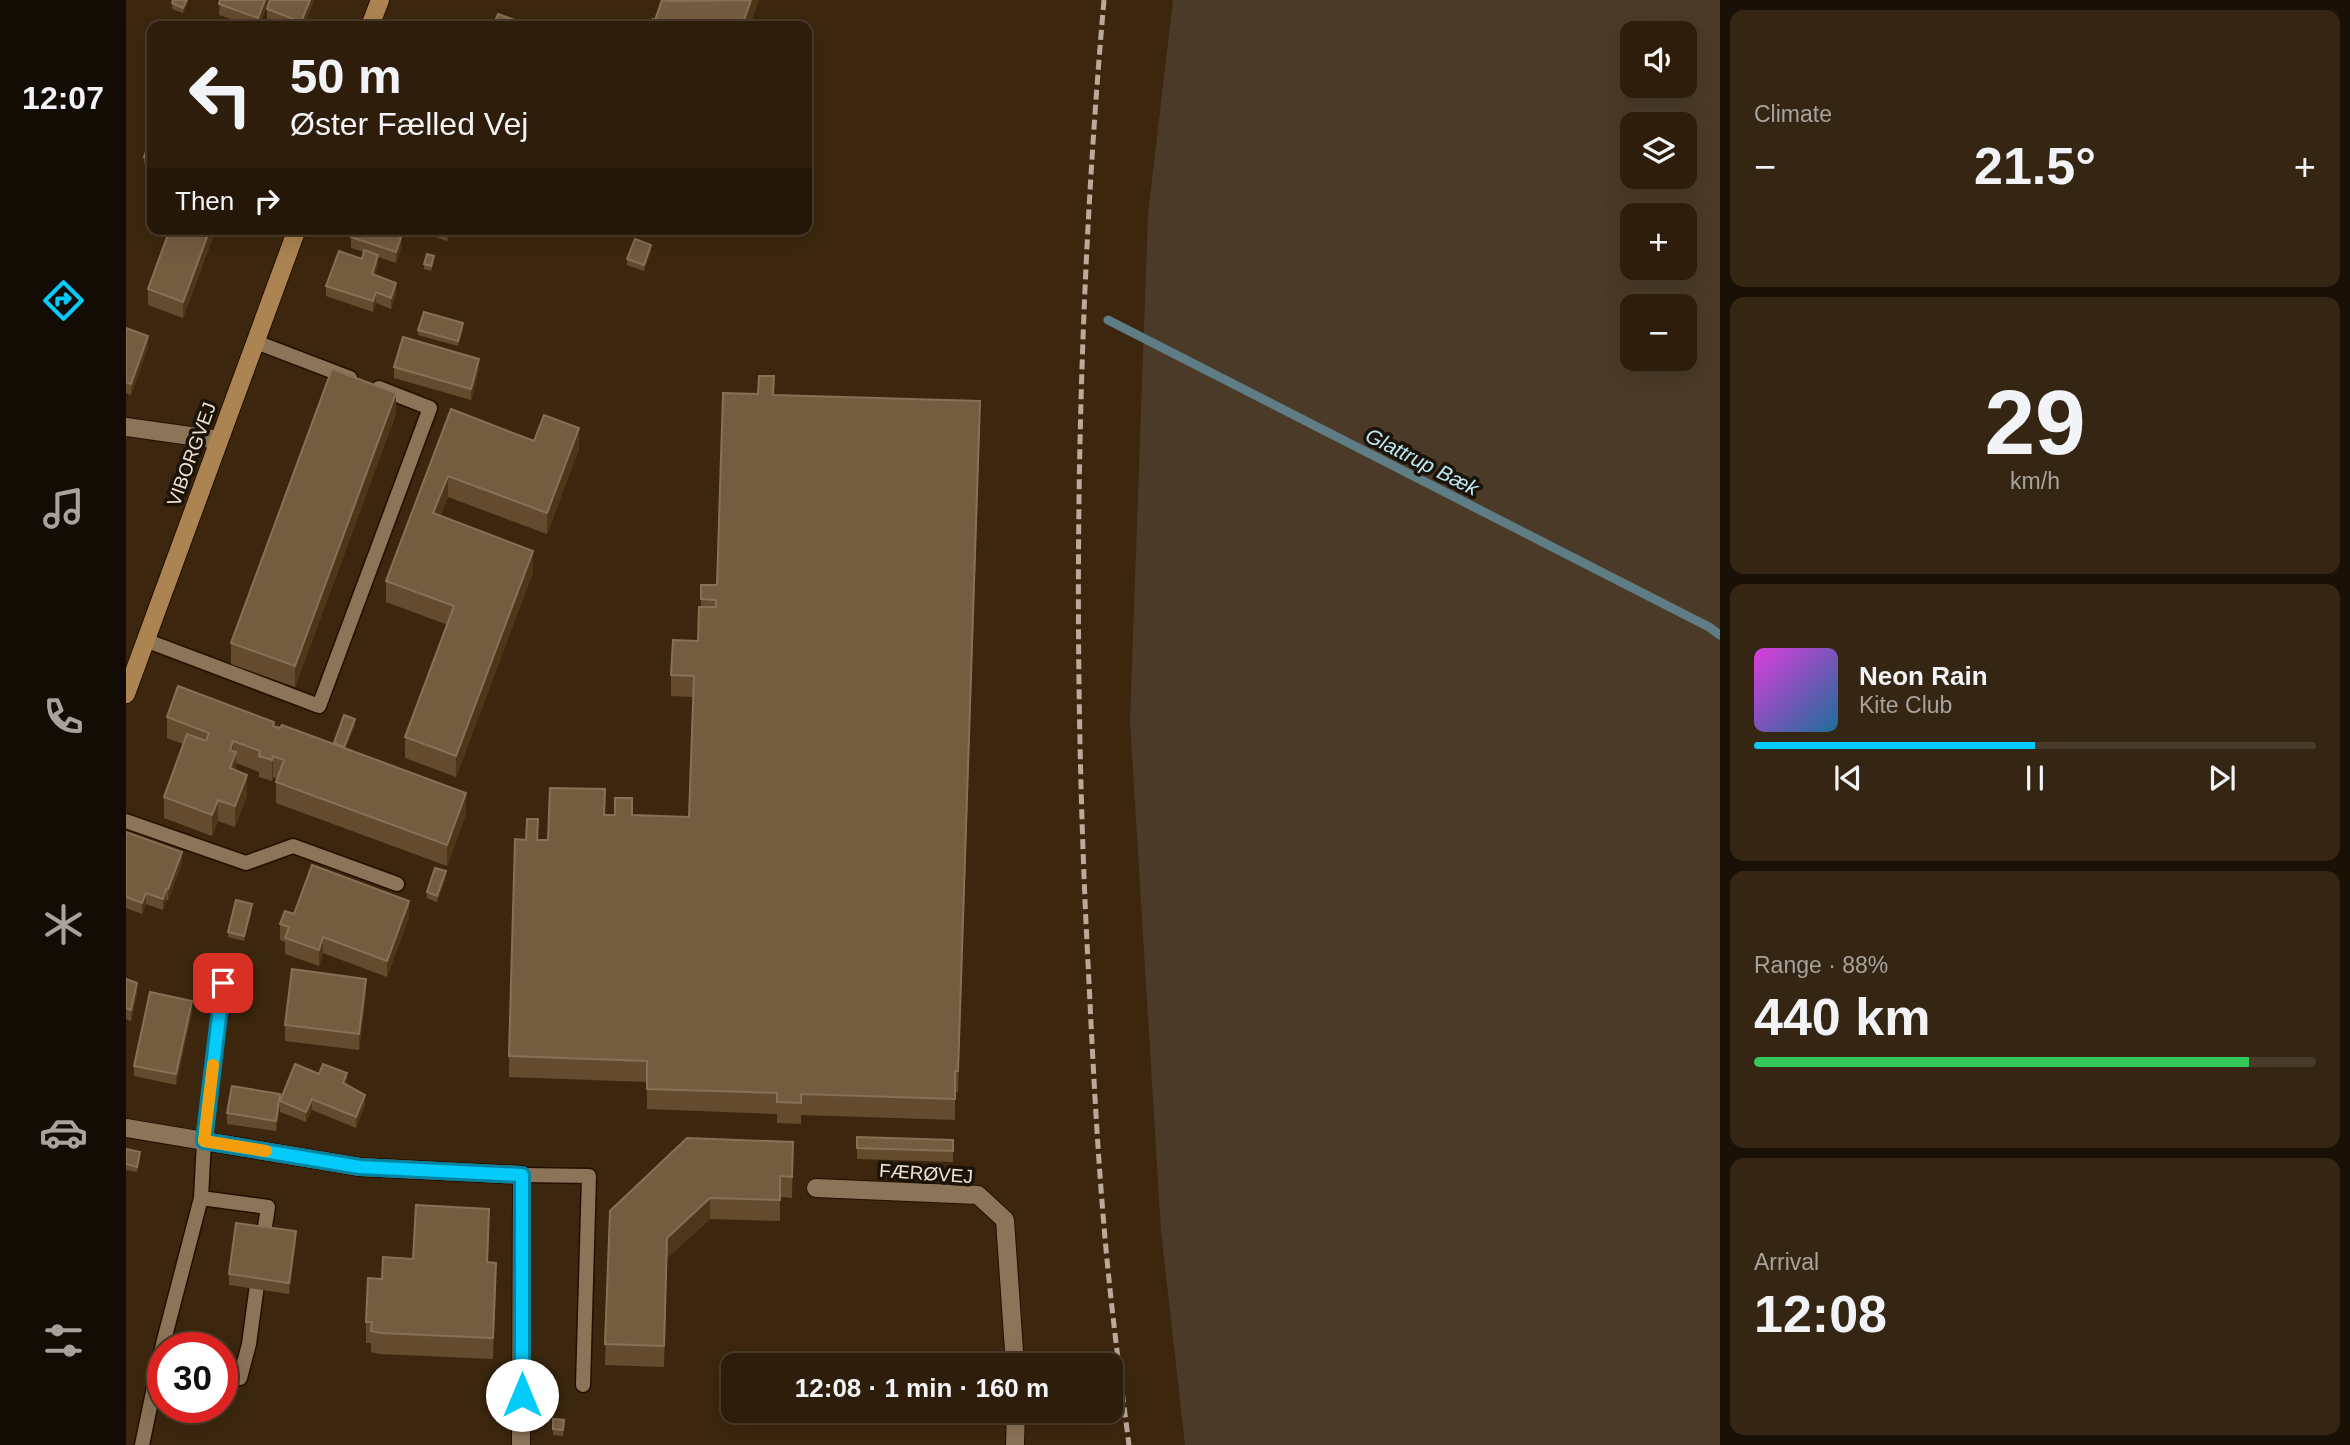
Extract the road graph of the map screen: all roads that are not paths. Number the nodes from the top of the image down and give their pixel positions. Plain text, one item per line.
1 (380, 0) edge
2 (372, 21) edge
3 (295, 235) edge
4 (256, 342) junction
5 (126, 426) edge
6 (219, 440) junction
7 (145, 640) junction
8 (126, 694) edge
9 (126, 821) edge
10 (397, 884) dead end
11 (223, 983) dead end
12 (126, 1128) edge
13 (204, 1141) junction
14 (522, 1175) junction
15 (817, 1188) dead end
16 (201, 1198) junction
17 (169, 1332) edge
18 (1014, 1353) edge
19 (238, 1378) edge
20 (583, 1385) dead end
21 (147, 1423) edge
22 (1015, 1423) edge
23 (142, 1445) edge
24 (522, 1445) edge
25 (1014, 1445) edge

1 - 2 street
3 - 4 street, VIBORGVEJ
4 - 6 street, VIBORGVEJ
4 - 7 lane
5 - 6 street
6 - 7 street, VIBORGVEJ
7 - 8 street, VIBORGVEJ
9 - 10 lane
11 - 13 lane
12 - 13 street
13 - 14 street
13 - 16 lane
14 - 20 lane
14 - 24 street
15 - 18 street, FÆRØVEJ
16 - 17 lane
16 - 19 lane
21 - 23 lane
22 - 25 street

